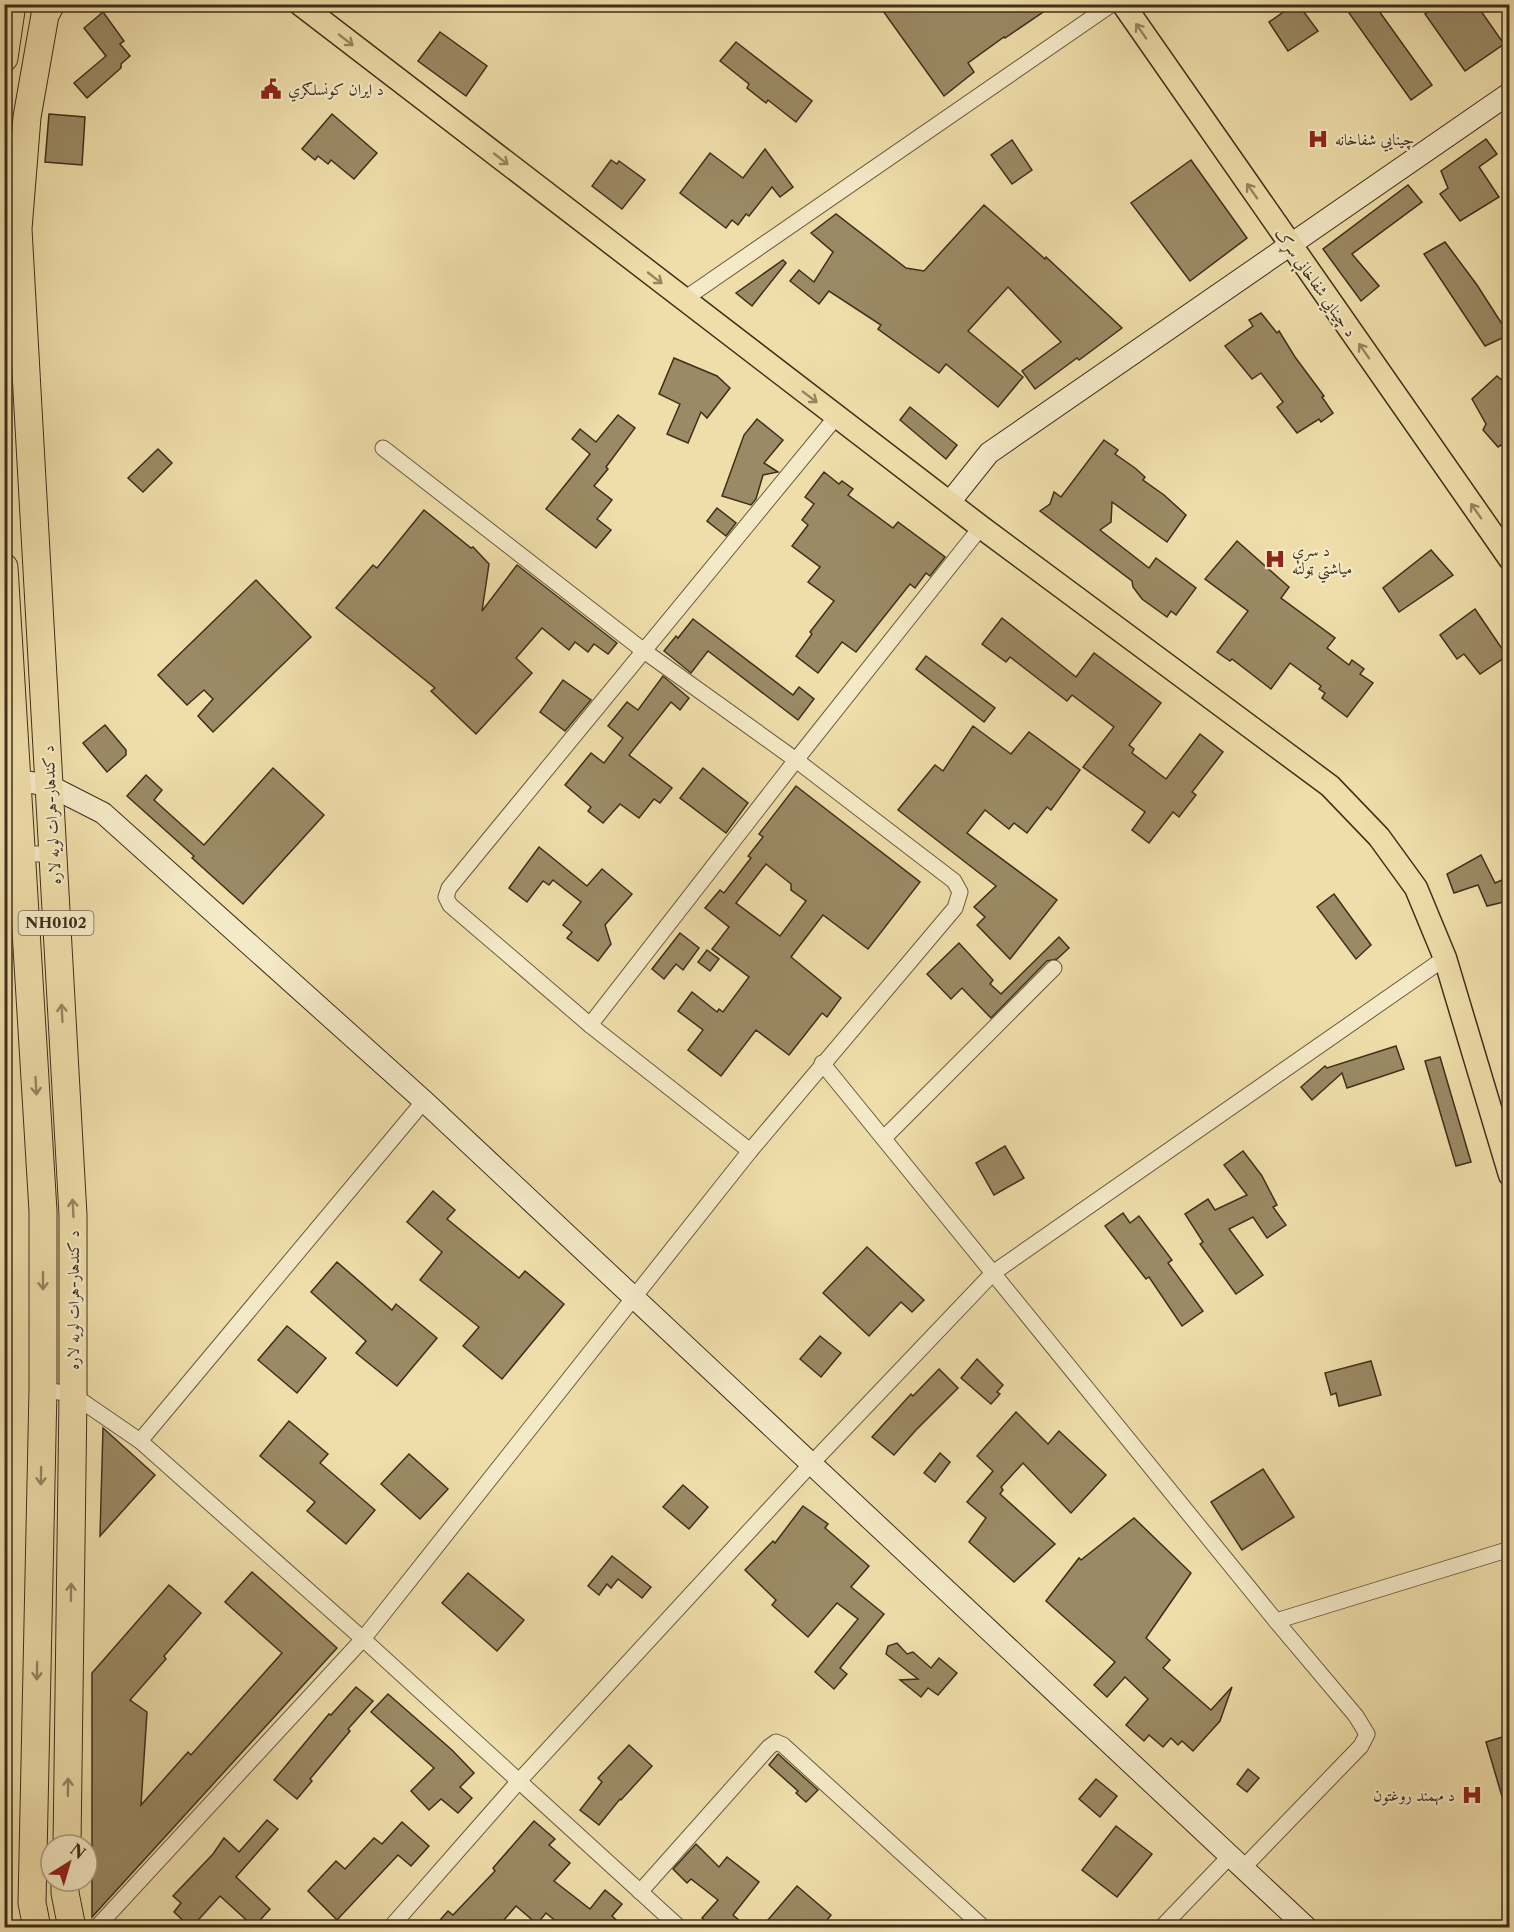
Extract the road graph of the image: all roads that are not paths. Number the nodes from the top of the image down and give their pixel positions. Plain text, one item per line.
1 (12, 4) edge
2 (51, 4) edge
3 (300, 4) edge
4 (1112, 4) edge
5 (1123, 4) edge
6 (4, 58) edge
7 (1509, 93) edge
8 (11, 230) edge
9 (1290, 246) junction
10 (683, 300) junction
11 (836, 417) junction
12 (383, 448) dead end
13 (949, 503) junction
14 (981, 527) junction
15 (1509, 558) edge
16 (4, 567) edge
17 (644, 651) junction
18 (796, 760) junction
19 (18, 780) junction
20 (50, 786) junction
21 (14, 854) edge
22 (52, 854) junction
23 (1445, 958) junction
24 (1054, 968) dead end
25 (590, 1025) junction
26 (822, 1063) junction
27 (424, 1101) junction
28 (884, 1138) junction
29 (750, 1151) junction
30 (1509, 1175) edge
31 (993, 1273) junction
32 (634, 1297) junction
33 (44, 1389) junction
34 (74, 1395) junction
35 (141, 1442) junction
36 (812, 1463) junction
37 (1509, 1549) edge
38 (1276, 1622) junction
39 (363, 1640) junction
40 (519, 1781) junction
41 (67, 1833) edge
42 (1236, 1862) junction
43 (640, 1892) junction
44 (65, 1893) edge
45 (37, 1928) edge
46 (72, 1928) edge
47 (96, 1928) edge
48 (390, 1928) edge
49 (680, 1928) edge
50 (984, 1928) edge
51 (1161, 1928) edge
52 (1307, 1928) edge

1 - 6 highway
2 - 8 highway, د کندهار-هرات لويه لاره / NH0102
3 -> 10 main road
4 - 10 street
9 -> 5 main road, د چينايي شفاخانې سړک
7 - 9 street
8 - 20 highway, د کندهار-هرات لويه لاره / NH0102
9 - 13 street
15 -> 9 main road, د چينايي شفاخانې سړک
10 -> 11 main road
11 - 13 main road
11 - 17 street
12 - 17 street
13 - 14 main road
14 - 18 street
14 - 23 main road
16 - 19 highway, د کندهار-هرات لويه لاره / NH0102
17 - 18 street
17 - 25 street
18 - 25 street
18 - 26 street
19 - 20 street
19 - 21 highway, د کندهار-هرات لويه لاره / NH0102
20 - 22 highway, د کندهار-هرات لويه لاره / NH0102
20 - 27 street
21 - 22 street
21 -> 33 highway, د کندهار-هرات لويه لاره / NH0102
34 -> 22 highway, د کندهار-هرات لويه لاره / NH0102
23 - 30 main road
23 - 31 street
24 - 28 street
25 - 29 street
26 - 28 street
26 - 29 street
27 - 32 street
27 - 35 street
28 - 31 street
29 - 32 street
31 - 36 street
31 - 38 street
32 - 36 street
32 - 39 street
33 - 34 street
33 -> 45 highway, د کندهار-هرات لويه لاره / NH0102
34 - 35 street
41 -> 34 highway, د کندهار-هرات لويه لاره / NH0102
35 - 39 street
36 - 40 street
36 - 42 street
37 - 38 street
38 - 42 street
39 - 40 street
39 - 47 street
40 - 43 street
40 - 48 street
42 - 51 street
42 - 52 street
43 - 49 street
43 - 50 street
44 - 46 highway

